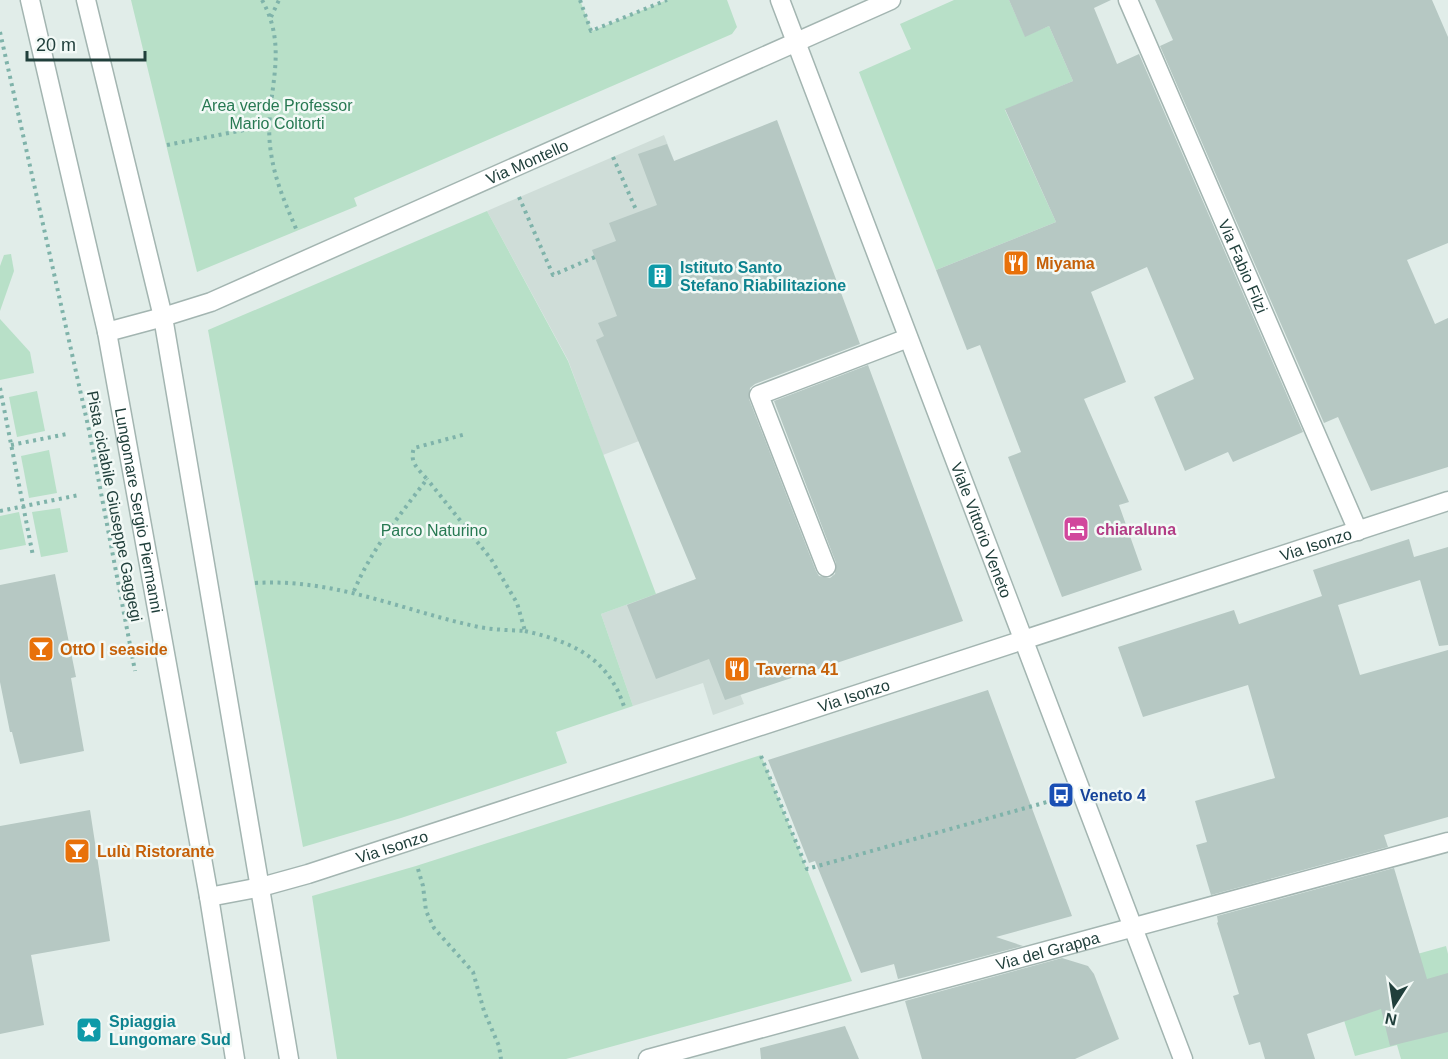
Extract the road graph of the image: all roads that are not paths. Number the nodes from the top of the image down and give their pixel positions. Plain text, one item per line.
1 (30, 0) edge
2 (86, 0) edge
3 (780, 0) edge
4 (891, 0) edge
5 (1128, 0) edge
6 (796, 42) junction
7 (163, 317) junction
8 (107, 332) junction
9 (908, 338) junction
10 (1448, 501) edge
11 (1358, 531) junction
12 (826, 567) dead end
13 (1024, 641) junction
14 (1448, 842) edge
15 (261, 887) junction
16 (209, 897) junction
17 (1134, 928) junction
18 (235, 1059) edge
19 (289, 1059) edge
20 (648, 1059) edge
21 (1183, 1059) edge

1 - 8 street, Lungomare Sergio Piermanni
2 - 7 street
3 - 6 street, Viale Vittorio Veneto
4 - 6 street, Via Montello
5 - 11 street, Via Fabio Filzi
6 - 7 street, Via Montello
6 - 9 street, Viale Vittorio Veneto
7 - 8 street, Via Montello
7 - 15 street
8 - 16 street, Lungomare Sergio Piermanni
9 - 12 street
9 - 13 street, Viale Vittorio Veneto
10 - 11 street, Via Isonzo
11 - 13 street, Via Isonzo
13 - 15 street, Via Isonzo
13 - 17 street, Viale Vittorio Veneto
14 - 17 street, Via del Grappa
15 - 16 street, Via Isonzo
15 - 19 street
16 - 18 street, Lungomare Sergio Piermanni
17 - 20 street, Via del Grappa
17 - 21 street, Viale Vittorio Veneto

